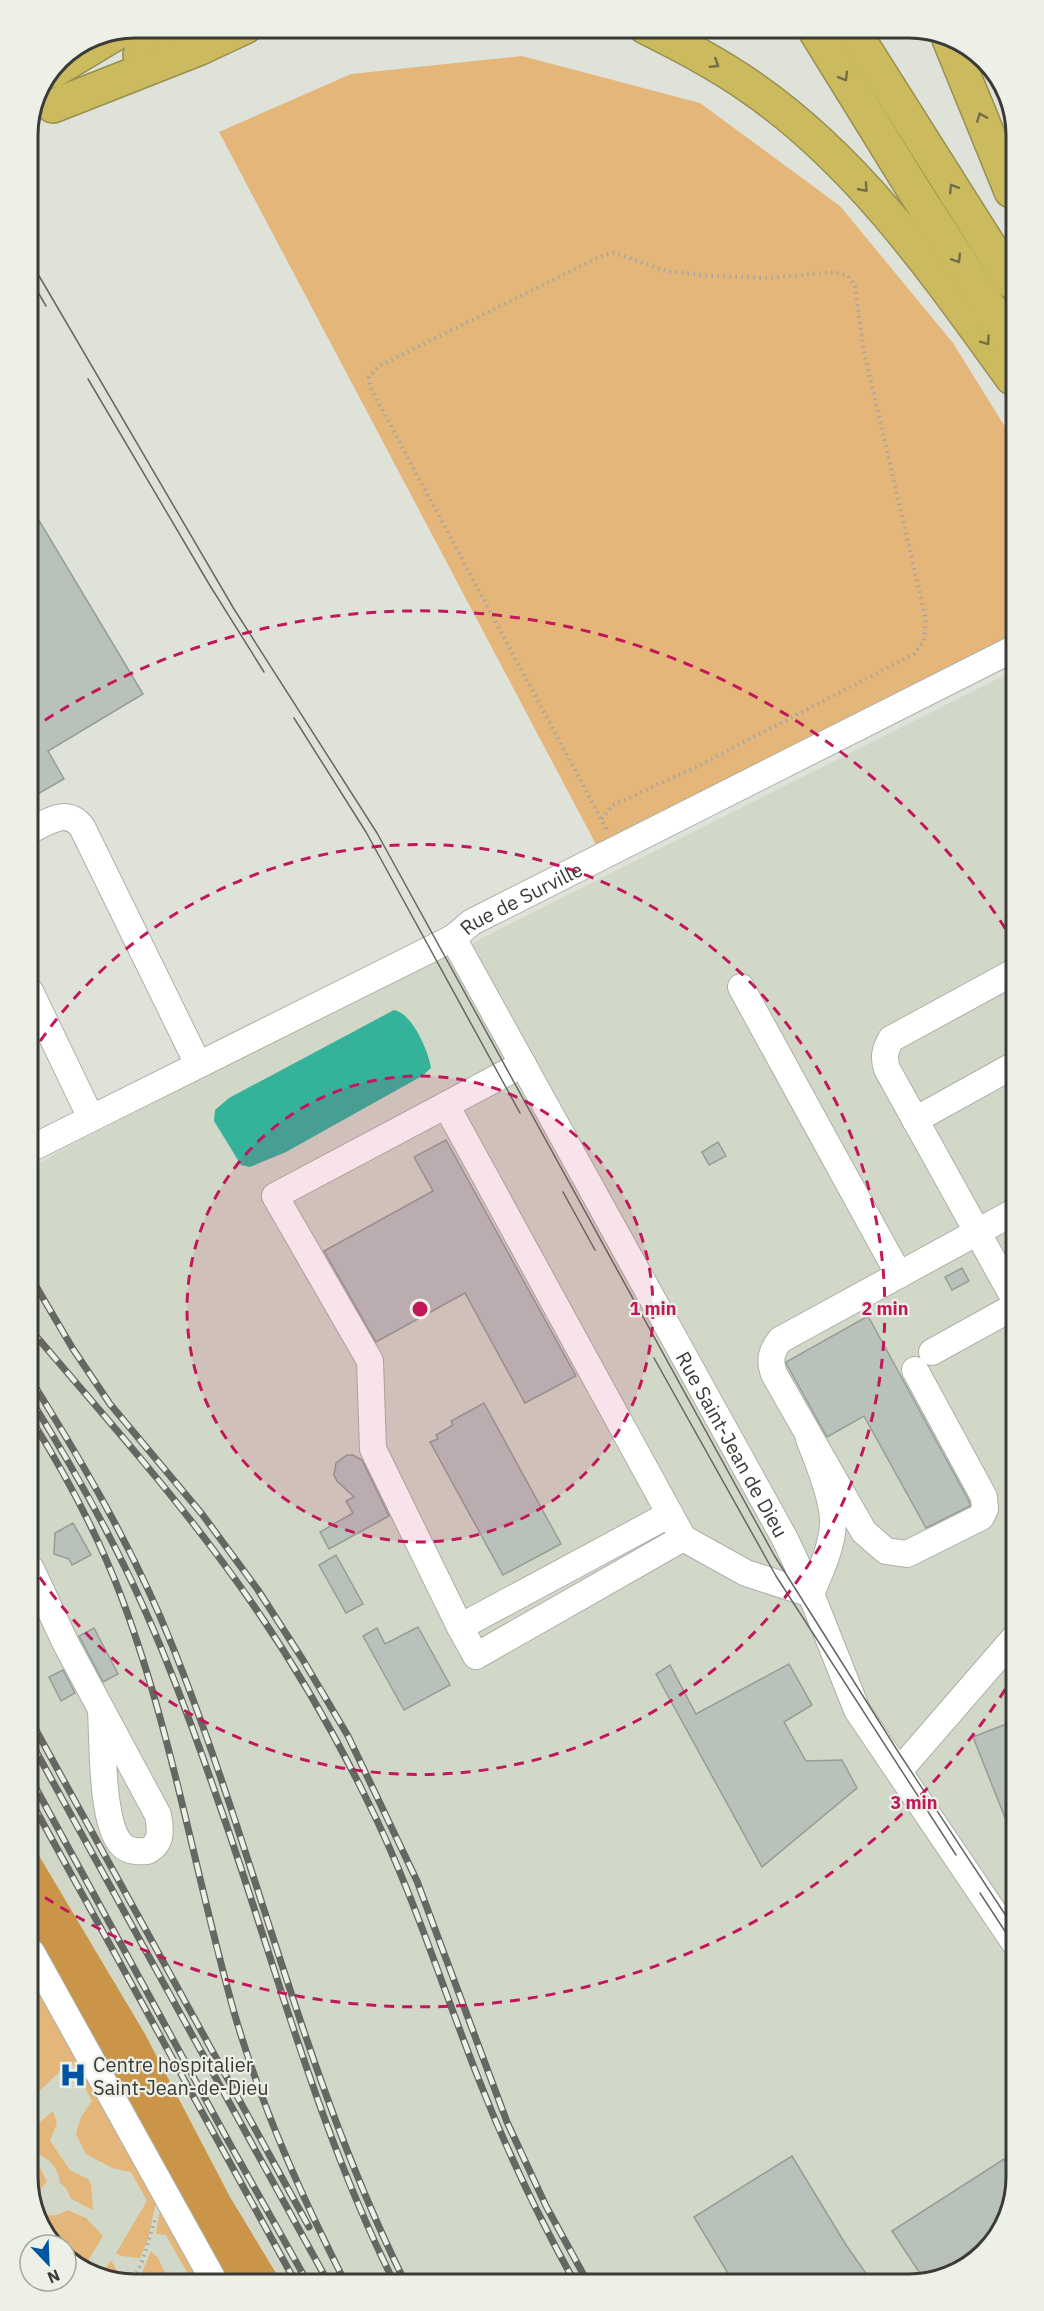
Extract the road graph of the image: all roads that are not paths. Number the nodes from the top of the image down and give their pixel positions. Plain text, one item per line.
1 (169, 38) edge
2 (222, 38) edge
3 (667, 38) edge
4 (820, 38) edge
5 (858, 38) edge
6 (953, 48) edge
7 (42, 112) edge
8 (1006, 179) edge
9 (1006, 272) edge
10 (1006, 332) edge
11 (1006, 370) edge
12 (1006, 653) edge
13 (38, 827) edge
14 (453, 938) junction
15 (1006, 976) edge
16 (741, 987) dead end
17 (38, 1008) edge
18 (198, 1064) junction
19 (523, 1064) junction
20 (1006, 1069) edge
21 (446, 1105) junction
22 (91, 1118) junction
23 (915, 1120) junction
24 (38, 1145) edge
25 (1006, 1216) edge
26 (977, 1232) junction
27 (899, 1275) junction
28 (1006, 1284) edge
29 (1006, 1311) edge
30 (809, 1438) junction
31 (670, 1514) junction
32 (683, 1538) junction
33 (38, 1584) edge
34 (811, 1594) junction
35 (460, 1627) junction
36 (1006, 1648) edge
37 (101, 1711) junction
38 (899, 1771) junction
39 (1006, 1930) edge
40 (38, 1964) edge
41 (210, 2273) edge

1 - 7 highway
2 - 7 highway
3 -> 11 highway
4 -> 10 highway
9 -> 5 highway
8 -> 6 highway
12 - 14 street, Rue de Surville
13 - 18 street
14 - 18 street, Rue de Surville
14 - 19 street, Rue Saint-Jean de Dieu
15 - 23 street
16 - 27 street
17 - 22 street
18 - 22 street, Rue de Surville
19 - 21 street
19 - 34 street, Rue Saint-Jean de Dieu
20 - 23 street
21 - 31 street
21 - 35 street
22 - 24 street, Rue de Surville
23 - 26 street
25 - 26 street
26 - 27 street
26 - 28 street
27 - 30 street
29 - 30 street
30 - 34 street
31 - 32 street
31 - 35 street
32 - 34 street
32 - 35 street
33 - 37 street
34 - 38 street, Rue Saint-Jean de Dieu
36 - 38 street
37 - 37 street
38 - 39 street, Rue Saint-Jean de Dieu
40 - 41 street

